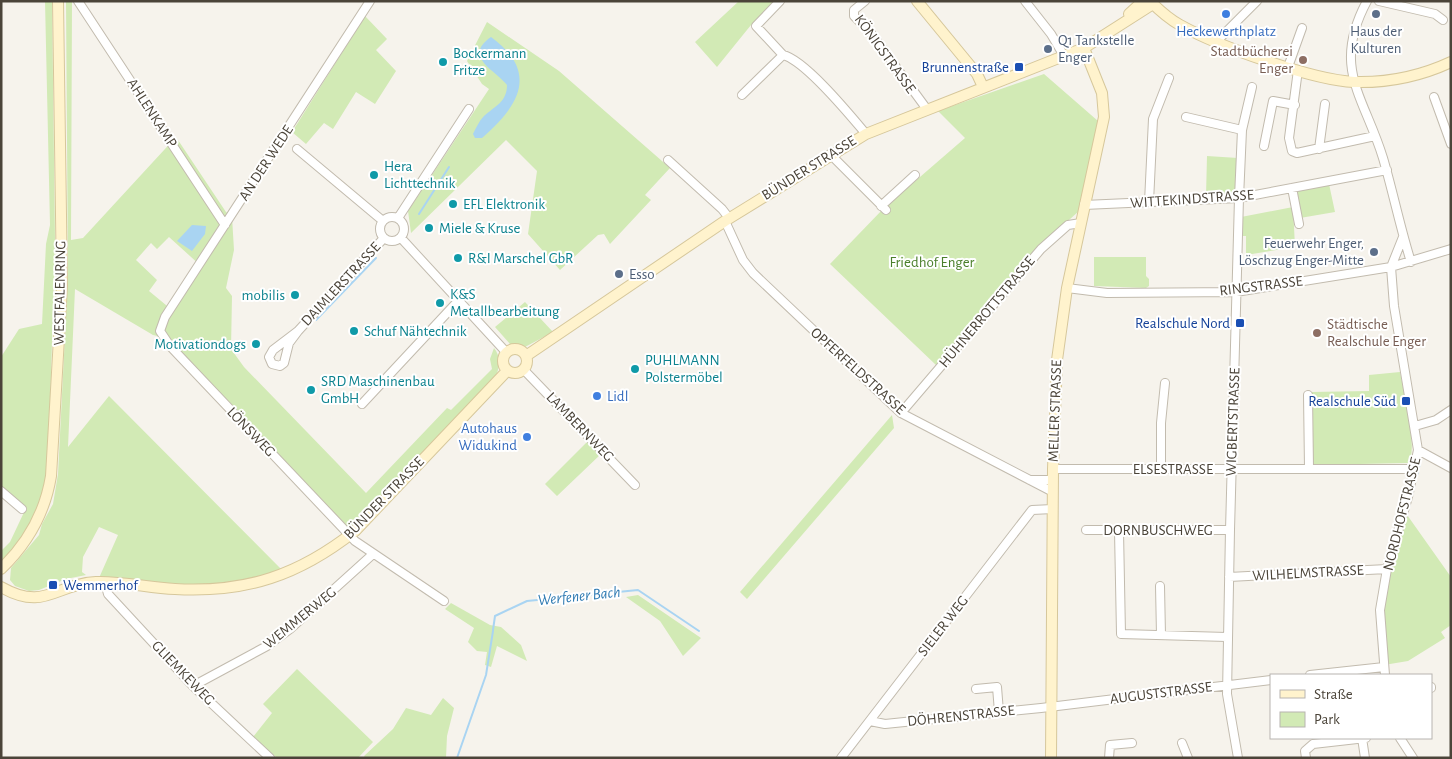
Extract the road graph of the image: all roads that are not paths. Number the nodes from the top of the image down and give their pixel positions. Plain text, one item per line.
1 (58, 1) edge
2 (78, 1) edge
3 (370, 1) edge
4 (780, 1) edge
5 (865, 1) edge
6 (917, 1) edge
7 (1025, 1) edge
8 (1258, 1) edge
9 (1367, 1) edge
10 (1379, 1) edge
11 (1151, 2) edge
12 (1443, 20) dead end
13 (1302, 28) dead end
14 (1217, 41) junction
15 (1081, 49) junction
16 (783, 55) junction
17 (1064, 56) junction
18 (1451, 62) edge
19 (1293, 68) junction
20 (1169, 78) dead end
21 (1353, 82) junction
22 (983, 87) junction
23 (1252, 87) dead end
24 (742, 95) dead end
25 (1434, 97) dead end
26 (1325, 104) dead end
27 (1295, 105) junction
28 (926, 108) junction
29 (470, 109) dead end
30 (1186, 117) dead end
31 (1242, 130) junction
32 (866, 134) junction
33 (1375, 136) junction
34 (1451, 144) edge
35 (1264, 146) dead end
36 (1319, 148) junction
37 (297, 149) dead end
38 (830, 154) junction
39 (668, 160) dead end
40 (1386, 170) junction
41 (915, 175) dead end
42 (1292, 188) junction
43 (1239, 198) junction
44 (1148, 202) junction
45 (1084, 205) junction
46 (398, 218) junction
47 (727, 220) junction
48 (382, 221) junction
49 (1081, 223) junction
50 (1299, 224) dead end
51 (225, 225) junction
52 (1403, 236) junction
53 (384, 238) junction
54 (401, 238) junction
55 (1451, 249) edge
56 (1411, 262) junction
57 (1391, 267) junction
58 (1067, 288) junction
59 (1236, 292) junction
60 (459, 300) junction
61 (161, 324) joint
62 (298, 330) junction
63 (506, 352) junction
64 (526, 356) junction
65 (524, 370) junction
66 (507, 371) junction
67 (1165, 383) dead end
68 (1308, 395) dead end
69 (362, 404) dead end
70 (1451, 410) edge
71 (901, 413) junction
72 (1415, 426) junction
73 (1418, 450) junction
74 (1161, 468) junction
75 (1309, 468) junction
76 (1451, 468) edge
77 (1053, 469) junction
78 (1232, 469) junction
79 (1414, 469) junction
80 (1027, 480) junction
81 (1053, 480) junction
82 (635, 485) dead end
83 (1, 491) edge
84 (1053, 492) junction
85 (22, 509) dead end
86 (1053, 509) junction
87 (1086, 530) dead end
88 (1230, 530) junction
89 (1119, 531) junction
90 (350, 536) junction
91 (372, 554) junction
92 (1387, 568) junction
93 (1, 569) edge
94 (1, 575) edge
95 (1229, 577) junction
96 (104, 582) junction
97 (1, 583) edge
98 (1160, 586) dead end
99 (1, 587) edge
100 (444, 601) dead end
101 (1161, 635) junction
102 (1228, 637) junction
103 (1384, 667) junction
104 (1319, 674) edge
105 (1385, 674) edge
106 (1270, 680) edge
107 (1227, 685) junction
108 (193, 686) junction
109 (976, 689) dead end
110 (1052, 706) junction
111 (999, 712) junction
112 (870, 721) junction
113 (1354, 739) edge
114 (1362, 739) edge
115 (1401, 739) edge
116 (1132, 743) dead end
117 (1182, 743) dead end
118 (270, 758) edge
119 (841, 758) edge
120 (1052, 758) edge
121 (1109, 758) edge
122 (1188, 758) edge
123 (1238, 758) edge
124 (1306, 758) edge
125 (1365, 758) edge
126 (1413, 758) edge

1 - 93 street, WESTFALENRING
2 - 51 street, AHLENKAMP
3 - 51 street, AN DER WEDE
4 - 16 street
5 - 28 street, KÖNIGSTRASSE
6 - 22 street
7 - 17 street
8 - 14 street
9 - 21 street
10 - 12 street
11 - 14 street
11 - 15 street, BÜNDER STRASSE
13 - 19 street
14 - 19 street
15 - 17 street, BÜNDER STRASSE
15 - 45 street, MELLER STRASSE
16 - 24 street
16 - 32 street
17 - 22 street, BÜNDER STRASSE
18 - 21 street
19 - 21 street
19 - 27 street
20 - 44 street
21 - 33 street
22 - 28 street, BÜNDER STRASSE
23 - 31 street, WIGBERTSTRASSE
25 - 34 street
26 - 36 street
27 - 35 street
27 - 36 street
28 - 32 street, BÜNDER STRASSE
29 - 46 street
30 - 31 street
31 - 43 street, WIGBERTSTRASSE
32 - 38 street, BÜNDER STRASSE
33 - 36 street
33 - 40 street
37 - 48 street
38 - 41 street
38 - 47 street, BÜNDER STRASSE
39 - 47 street, OPFERFELDSTRASSE
40 - 42 street, WITTEKINDSTRASSE
40 - 52 street
42 - 43 street, WITTEKINDSTRASSE
42 - 50 street
43 - 44 street, WITTEKINDSTRASSE
43 - 59 street, WIGBERTSTRASSE
44 - 45 street, WITTEKINDSTRASSE
45 - 49 street, MELLER STRASSE
46 - 48 street
46 - 54 street
47 - 64 street, BÜNDER STRASSE
47 - 71 street, OPFERFELDSTRASSE
48 - 53 street
49 - 58 street, MELLER STRASSE
49 - 71 street, HÜHNERROTTSTRASSE
51 - 61 street, AN DER WEDE
52 - 56 street
52 - 57 street, NORDHOFSTRASSE
53 - 54 street
53 - 62 street, DAIMLERSTRASSE
54 - 60 street
55 - 56 street, RINGSTRASSE
56 - 57 street, RINGSTRASSE
57 - 59 street, RINGSTRASSE
57 - 72 street, NORDHOFSTRASSE
58 - 59 street, RINGSTRASSE
58 - 77 street, MELLER STRASSE
59 - 78 street, WIGBERTSTRASSE
60 - 63 street
60 - 69 street
61 - 90 street, LÖNSWEG
62 - 62 street, DAIMLERSTRASSE
63 - 64 street
63 - 66 street
64 - 65 street
65 - 66 street
65 - 82 street, LAMBERNWEG
66 - 90 street, BÜNDER STRASSE
67 - 74 street
68 - 75 street
70 - 72 street
71 - 80 street, OPFERFELDSTRASSE
72 - 73 street, NORDHOFSTRASSE
73 - 76 street
73 - 79 street, NORDHOFSTRASSE
74 - 77 street, ELSESTRASSE
74 - 78 street, ELSESTRASSE
75 - 78 street, ELSESTRASSE
75 - 79 street, ELSESTRASSE
77 - 81 street, MELLER STRASSE
78 - 88 street, WIGBERTSTRASSE
79 - 92 street, NORDHOFSTRASSE
80 - 81 street, OPFERFELDSTRASSE
80 - 84 street, OPFERFELDSTRASSE
81 - 84 street, MELLER STRASSE
83 - 85 street
84 - 86 street, MELLER STRASSE
86 - 110 street, MELLER STRASSE
86 - 112 street, SIELER WEG
87 - 89 street, DORNBUSCHWEG
88 - 89 street, DORNBUSCHWEG
88 - 95 street, WIGBERTSTRASSE
89 - 101 street
90 - 91 street, LÖNSWEG
90 - 96 street, BÜNDER STRASSE
91 - 100 street, LÖNSWEG
91 - 108 street, WEMMERWEG
92 - 95 street, WILHELMSTRASSE
92 - 103 street, NORDHOFSTRASSE
94 - 97 street
95 - 102 street, WIGBERTSTRASSE
96 - 99 street, BÜNDER STRASSE
96 - 108 street, GLIEMKEWEG
98 - 101 street
101 - 102 street
102 - 107 street, WIGBERTSTRASSE
103 - 104 street
103 - 105 street, NORDHOFSTRASSE
106 - 107 street, AUGUSTSTRASSE
107 - 110 street, AUGUSTSTRASSE
107 - 123 street, WIGBERTSTRASSE
108 - 118 street, GLIEMKEWEG
109 - 111 street
110 - 111 street, DÖHRENSTRASSE
110 - 120 street, MELLER STRASSE
111 - 112 street, DÖHRENSTRASSE
112 - 119 street, SIELER WEG
113 - 124 street
114 - 125 street
115 - 126 street
116 - 121 street
117 - 122 street

